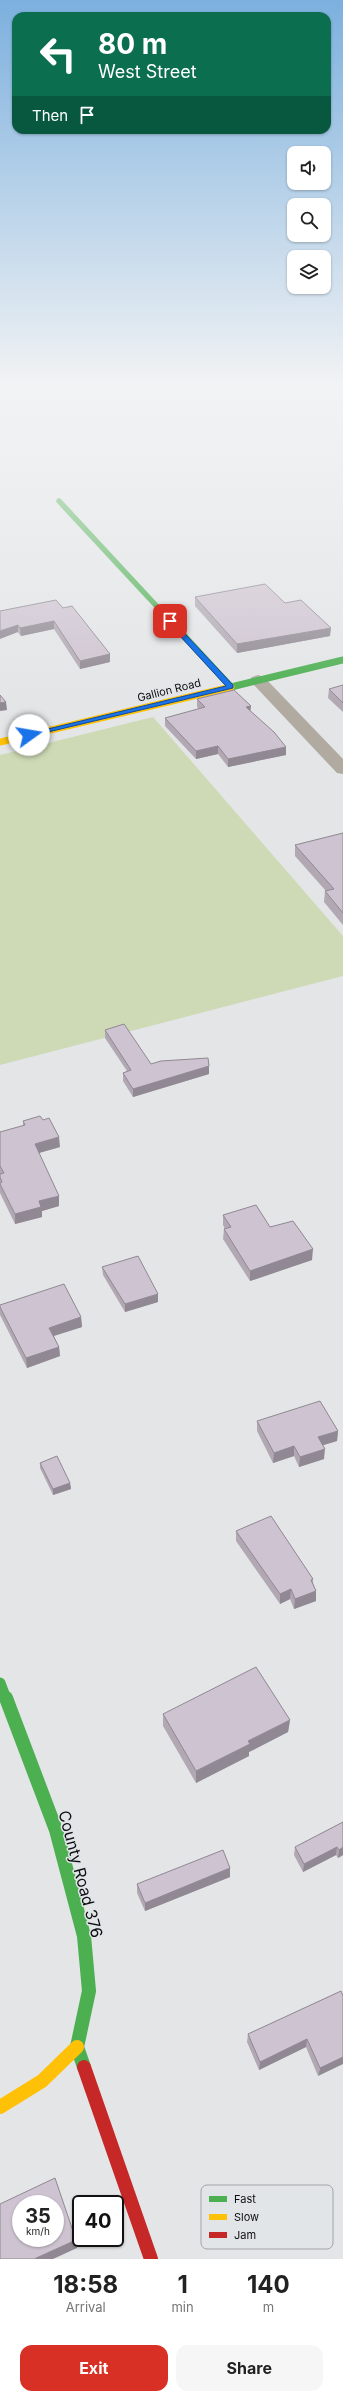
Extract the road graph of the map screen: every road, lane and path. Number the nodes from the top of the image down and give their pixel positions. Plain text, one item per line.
1 (59, 501) dead end
2 (343, 660) edge
3 (258, 680) junction
4 (231, 687) junction
5 (0, 742) edge
6 (343, 769) edge
7 (0, 1683) edge
8 (77, 2047) junction
9 (0, 2107) edge
10 (152, 2259) edge

1 - 4 street
2 - 3 street, Gallion Road
3 - 4 street, Gallion Road
3 - 6 street
4 - 5 street, Gallion Road
7 - 8 street, County Road 376
8 - 9 street
8 - 10 street

